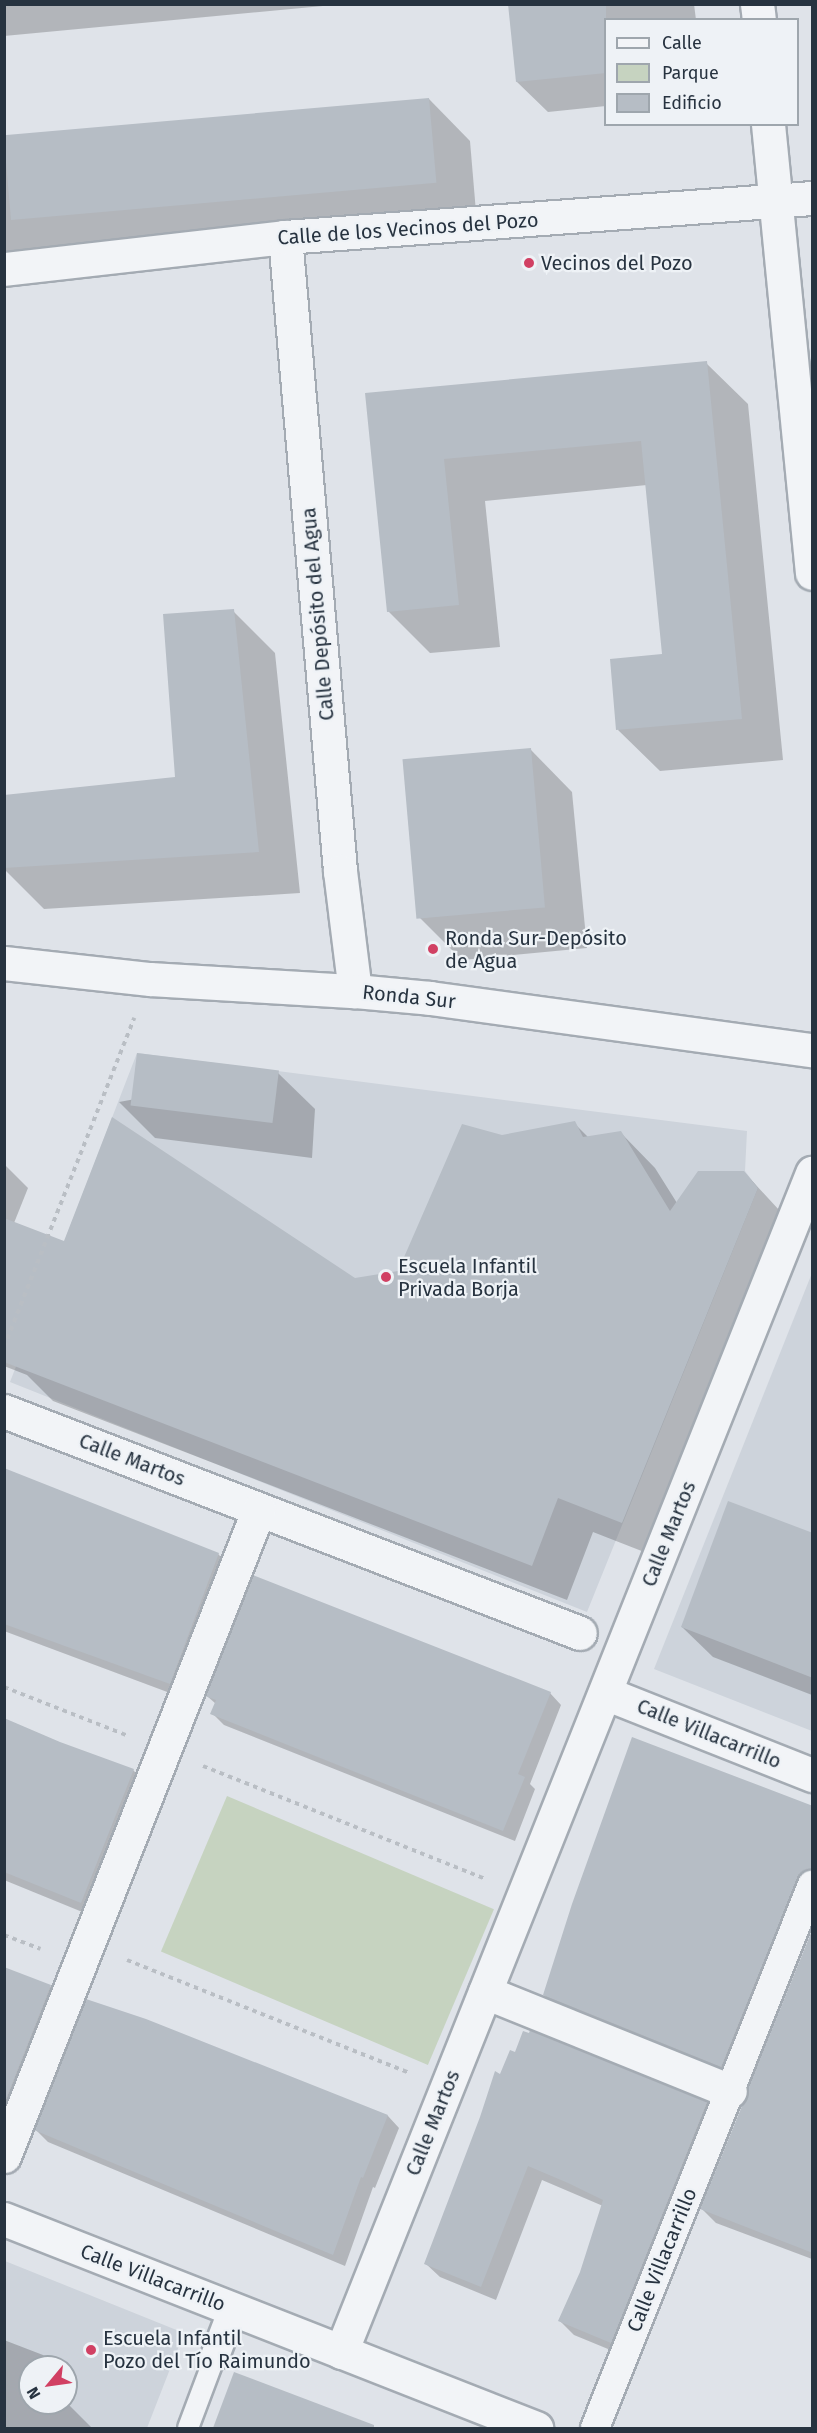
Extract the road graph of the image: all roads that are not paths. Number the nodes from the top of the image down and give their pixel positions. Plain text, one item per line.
1 (768, 126) edge
2 (813, 198) edge
3 (777, 202) junction
4 (285, 237) junction
5 (4, 269) edge
6 (804, 398) edge
7 (813, 573) edge
8 (4, 963) edge
9 (355, 991) junction
10 (813, 1050) edge
11 (813, 1173) edge
12 (4, 1411) edge
13 (259, 1509) junction
14 (580, 1633) dead end
15 (605, 1693) junction
16 (813, 1775) edge
17 (813, 1885) edge
18 (485, 1992) junction
19 (730, 2091) junction
20 (4, 2156) edge
21 (4, 2219) edge
22 (233, 2309) junction
23 (341, 2352) junction
24 (215, 2356) joint
25 (521, 2426) edge
26 (188, 2428) edge
27 (595, 2428) edge

1 - 3 street
2 - 3 street, Calle de los Vecinos del Pozo
3 - 4 street, Calle de los Vecinos del Pozo
3 - 6 street
4 - 5 street, Calle de los Vecinos del Pozo
4 - 9 street, Calle Depósito del Agua
6 - 7 street
8 - 9 street, Ronda Sur
9 - 10 street, Ronda Sur
11 - 15 street, Calle Martos
12 - 13 street, Calle Martos
13 - 14 street, Calle Martos
13 - 20 street
15 - 16 street, Calle Villacarrillo
15 - 18 street, Calle Martos
17 - 19 street, Calle Villacarrillo
18 - 19 street
18 - 23 street, Calle Martos
19 - 27 street, Calle Villacarrillo
21 - 22 street, Calle Villacarrillo
22 - 23 street, Calle Villacarrillo
22 - 24 street
23 - 25 street, Calle Villacarrillo
24 - 26 lane

